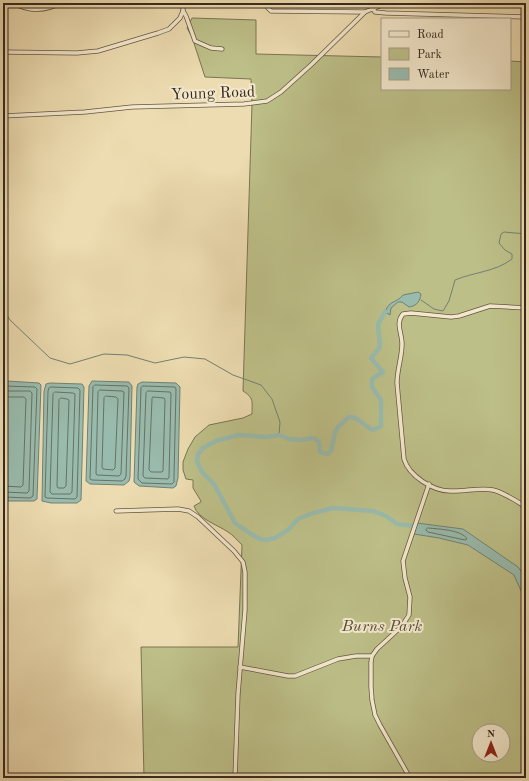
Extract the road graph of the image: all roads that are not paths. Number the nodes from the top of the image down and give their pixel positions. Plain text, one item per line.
1 (14, 3) edge
2 (60, 3) edge
3 (183, 3) edge
4 (266, 3) edge
5 (387, 3) edge
6 (373, 9) junction
7 (183, 11) junction
8 (365, 12) junction
9 (526, 17) edge
10 (222, 50) dead end
11 (3, 52) edge
12 (3, 116) edge
13 (526, 308) edge
14 (429, 484) junction
15 (526, 507) edge
16 (116, 511) dead end
17 (372, 656) junction
18 (240, 668) junction
19 (235, 778) edge
20 (410, 778) edge

1 - 2 street
3 - 7 street
4 - 8 street
5 - 6 street, Young Road
6 - 8 street, Young Road
6 - 9 street
7 - 10 street
7 - 11 street
8 - 12 street, Young Road
13 - 14 street
14 - 15 street
14 - 17 street
16 - 18 street
17 - 18 street
17 - 20 street
18 - 19 street

